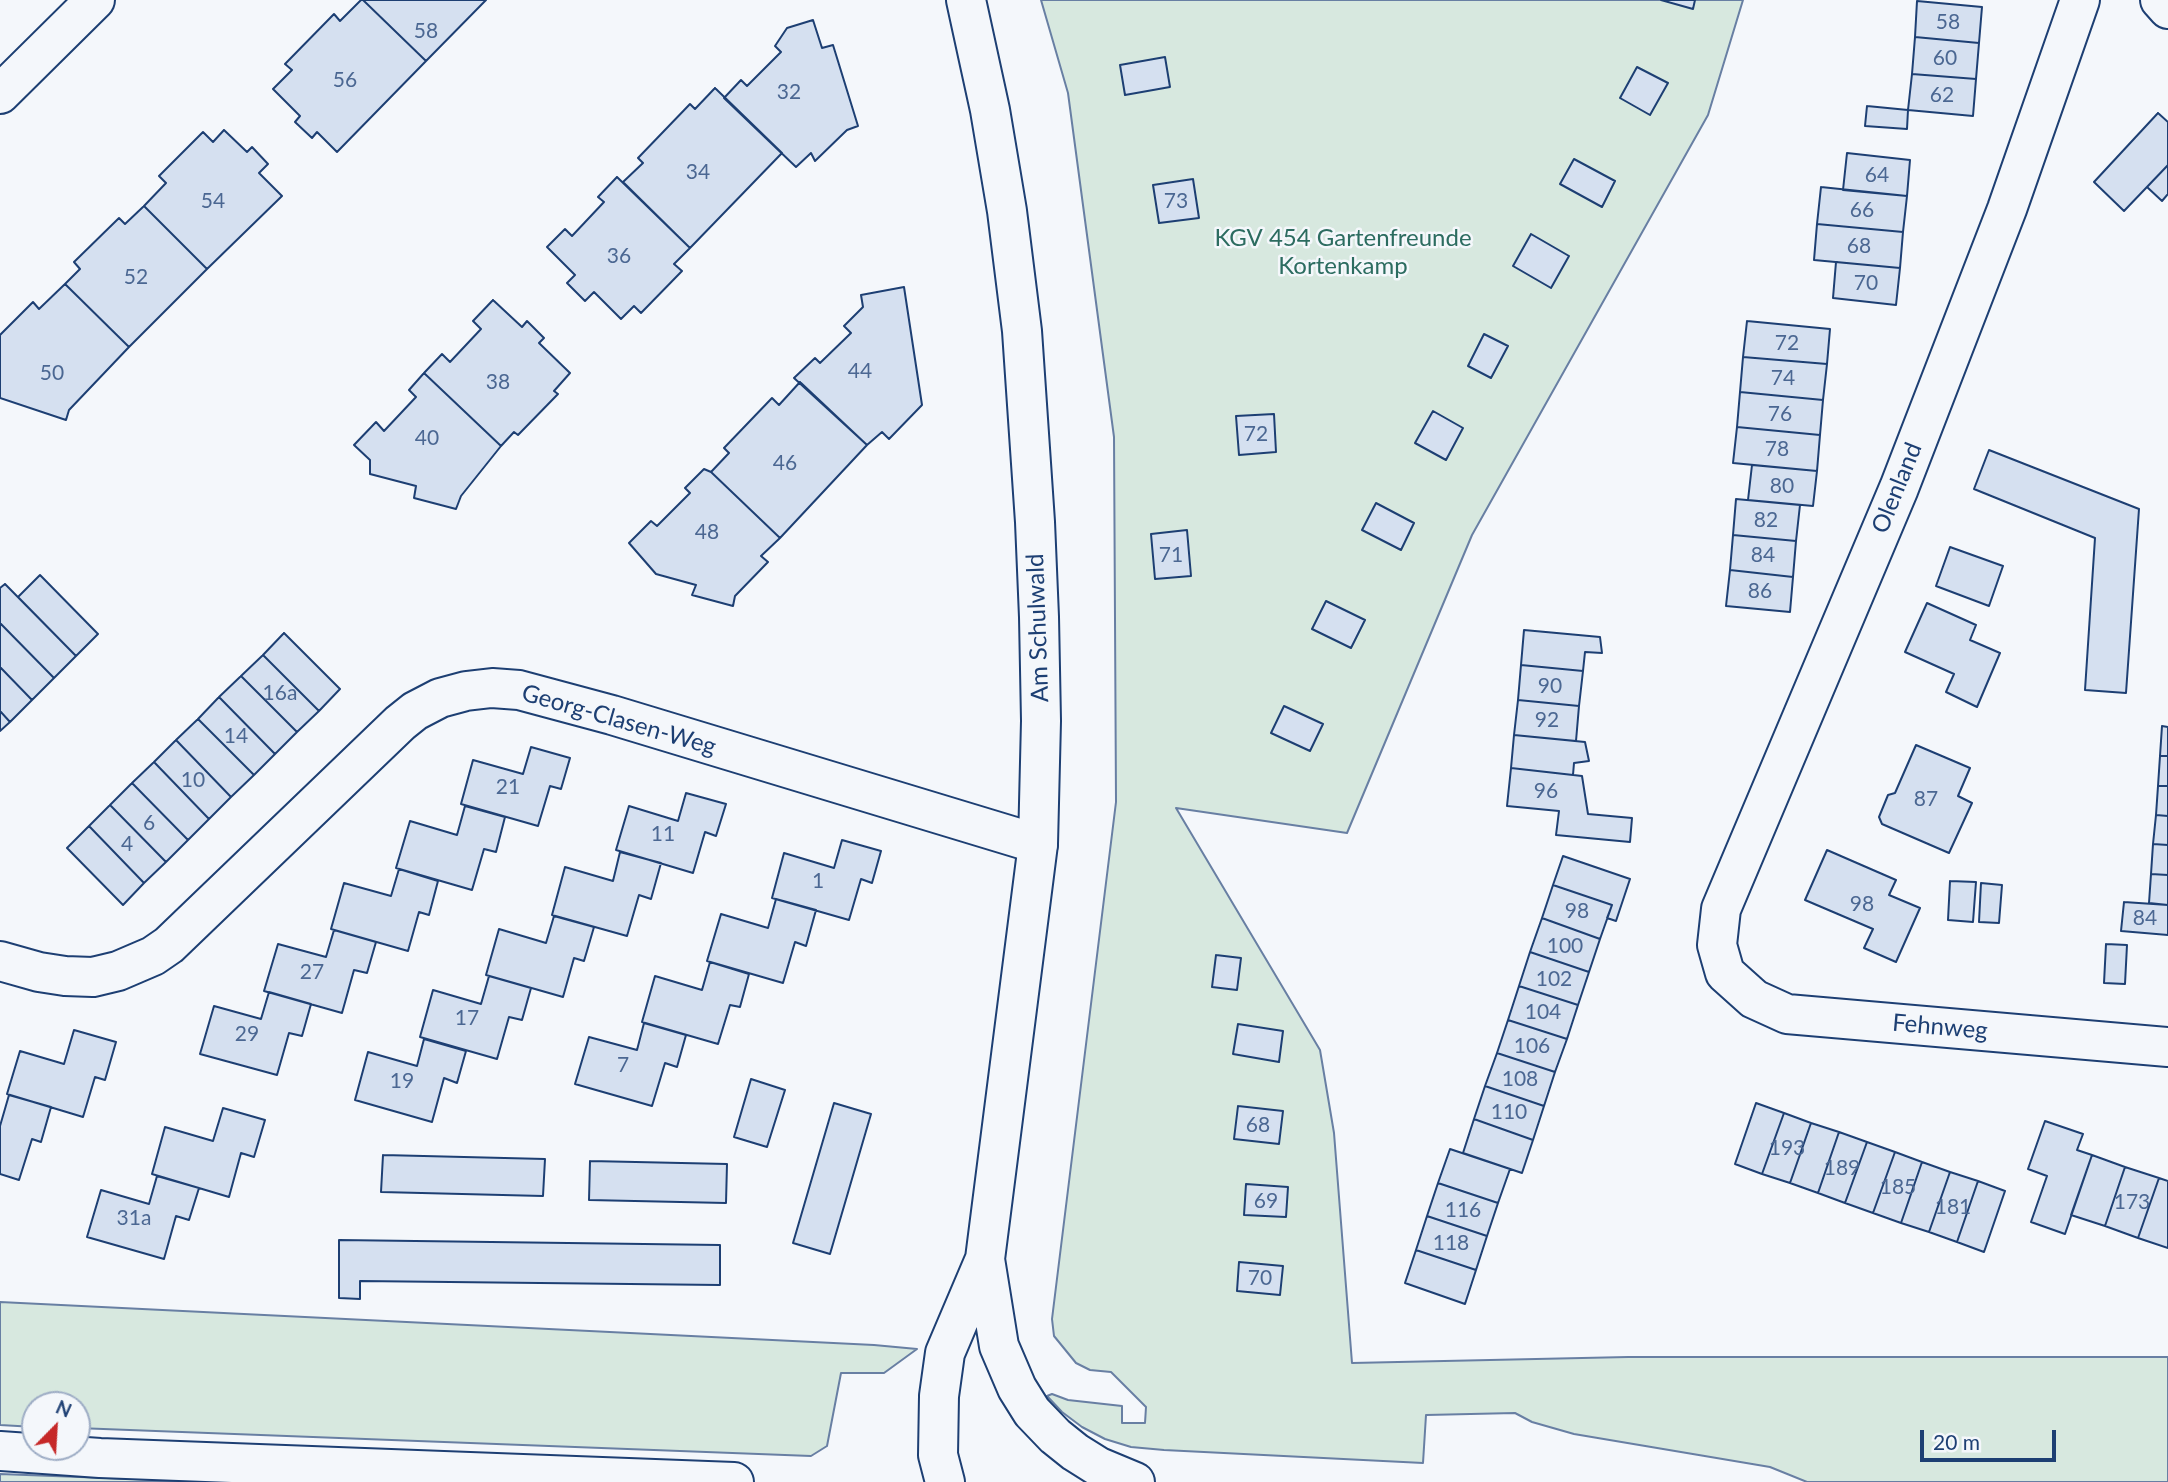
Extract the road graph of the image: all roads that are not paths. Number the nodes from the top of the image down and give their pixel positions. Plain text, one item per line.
1 (96, 0) edge
2 (966, 0) edge
3 (2080, 0) edge
4 (2160, 0) edge
5 (2168, 9) edge
6 (0, 94) edge
7 (1038, 844) junction
8 (0, 961) edge
9 (1726, 973) joint
10 (2168, 1046) edge
11 (985, 1259) junction
12 (0, 1451) edge
13 (734, 1482) edge
14 (945, 1482) edge
15 (1135, 1482) edge

1 - 6 street
2 - 7 street, Am Schulwald
3 - 9 street, Olenland
4 - 5 street
7 - 8 street, Georg-Clasen-Weg
7 - 11 street, Am Schulwald
9 - 10 street, Fehnweg
11 - 14 street, Am Schulwald
11 - 15 street, Am Schulwald
12 - 13 street

